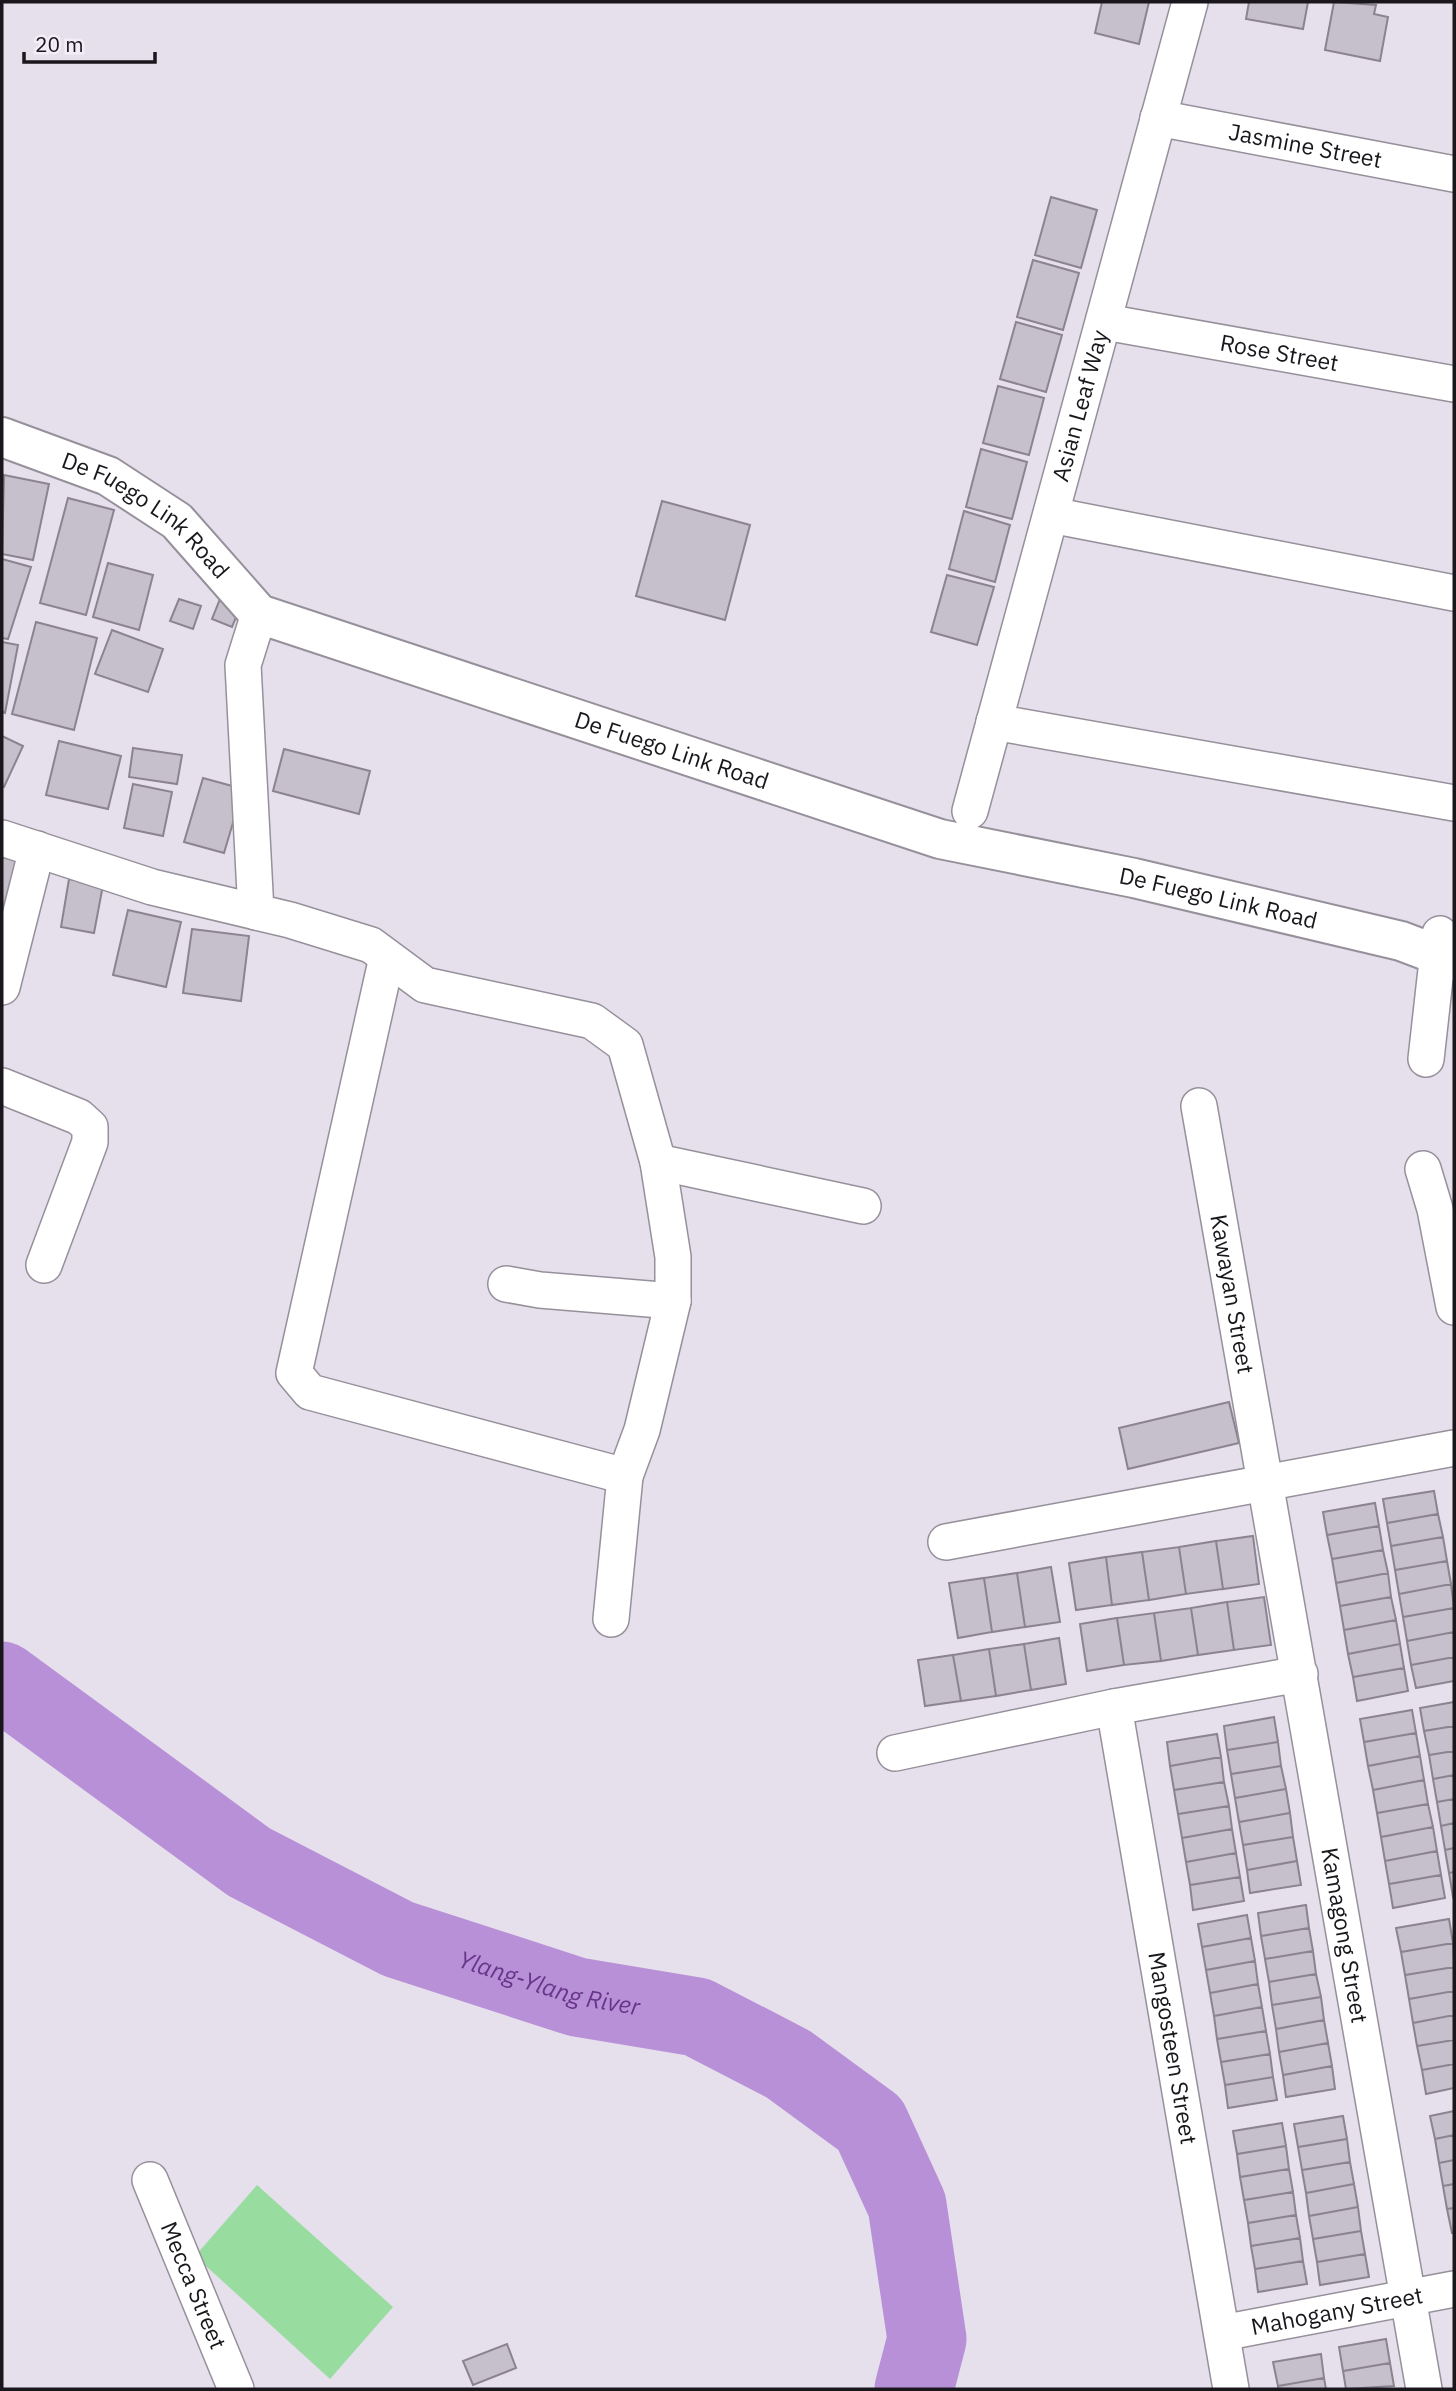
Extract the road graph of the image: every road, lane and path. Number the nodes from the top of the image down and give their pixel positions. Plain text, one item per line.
1 (1190, 2) edge
2 (1158, 118) junction
3 (1454, 174) edge
4 (1105, 322) junction
5 (1454, 384) edge
6 (2, 437) edge
7 (1051, 515) junction
8 (1454, 593) edge
9 (260, 614) junction
10 (994, 722) junction
11 (1454, 803) edge
12 (970, 811) dead end
13 (2, 838) edge
14 (37, 849) junction
15 (256, 912) junction
16 (1447, 947) edge
17 (387, 957) junction
18 (2, 987) edge
19 (1426, 1059) dead end
20 (2, 1086) edge
21 (1199, 1106) dead end
22 (658, 1162) junction
23 (1423, 1170) dead end
24 (863, 1206) dead end
25 (1445, 1209) edge
26 (44, 1265) dead end
27 (506, 1283) dead end
28 (673, 1301) junction
29 (1454, 1307) edge
30 (1454, 1448) edge
31 (625, 1476) junction
32 (1266, 1482) junction
33 (946, 1542) dead end
34 (611, 1619) dead end
35 (1300, 1674) junction
36 (1115, 1707) junction
37 (895, 1753) dead end
38 (150, 2180) dead end
39 (1454, 2289) edge
40 (1408, 2298) junction
41 (1222, 2333) junction
42 (236, 2389) edge
43 (1231, 2389) edge
44 (1424, 2389) edge

1 - 2 street, Asian Leaf Way
2 - 3 street, Jasmine Street
2 - 4 street, Asian Leaf Way
4 - 5 street, Rose Street
4 - 7 street, Asian Leaf Way
6 - 9 street, De Fuego Link Road
7 - 8 street
7 - 10 street, Asian Leaf Way
9 - 15 street
9 - 16 street, De Fuego Link Road
10 - 11 street
10 - 12 street, Asian Leaf Way
13 - 14 street
14 - 15 street
14 - 18 street
15 - 17 street
16 - 19 street
17 - 22 street
17 - 31 street
20 - 26 street
21 - 32 street, Kawayan Street
22 - 24 street
22 - 28 street
23 - 25 street
25 - 29 street
27 - 28 street
28 - 31 street
30 - 32 street
31 - 34 street
32 - 33 street
32 - 35 street, Kamagong Street
35 - 36 street
35 - 40 street, Kamagong Street
36 - 37 street
36 - 41 street, Mangosteen Street
38 - 42 street, Mecca Street
39 - 40 street, Mahogany Street
40 - 41 street, Mahogany Street
40 - 44 street, Kamagong Street
41 - 43 street, Mangosteen Street

